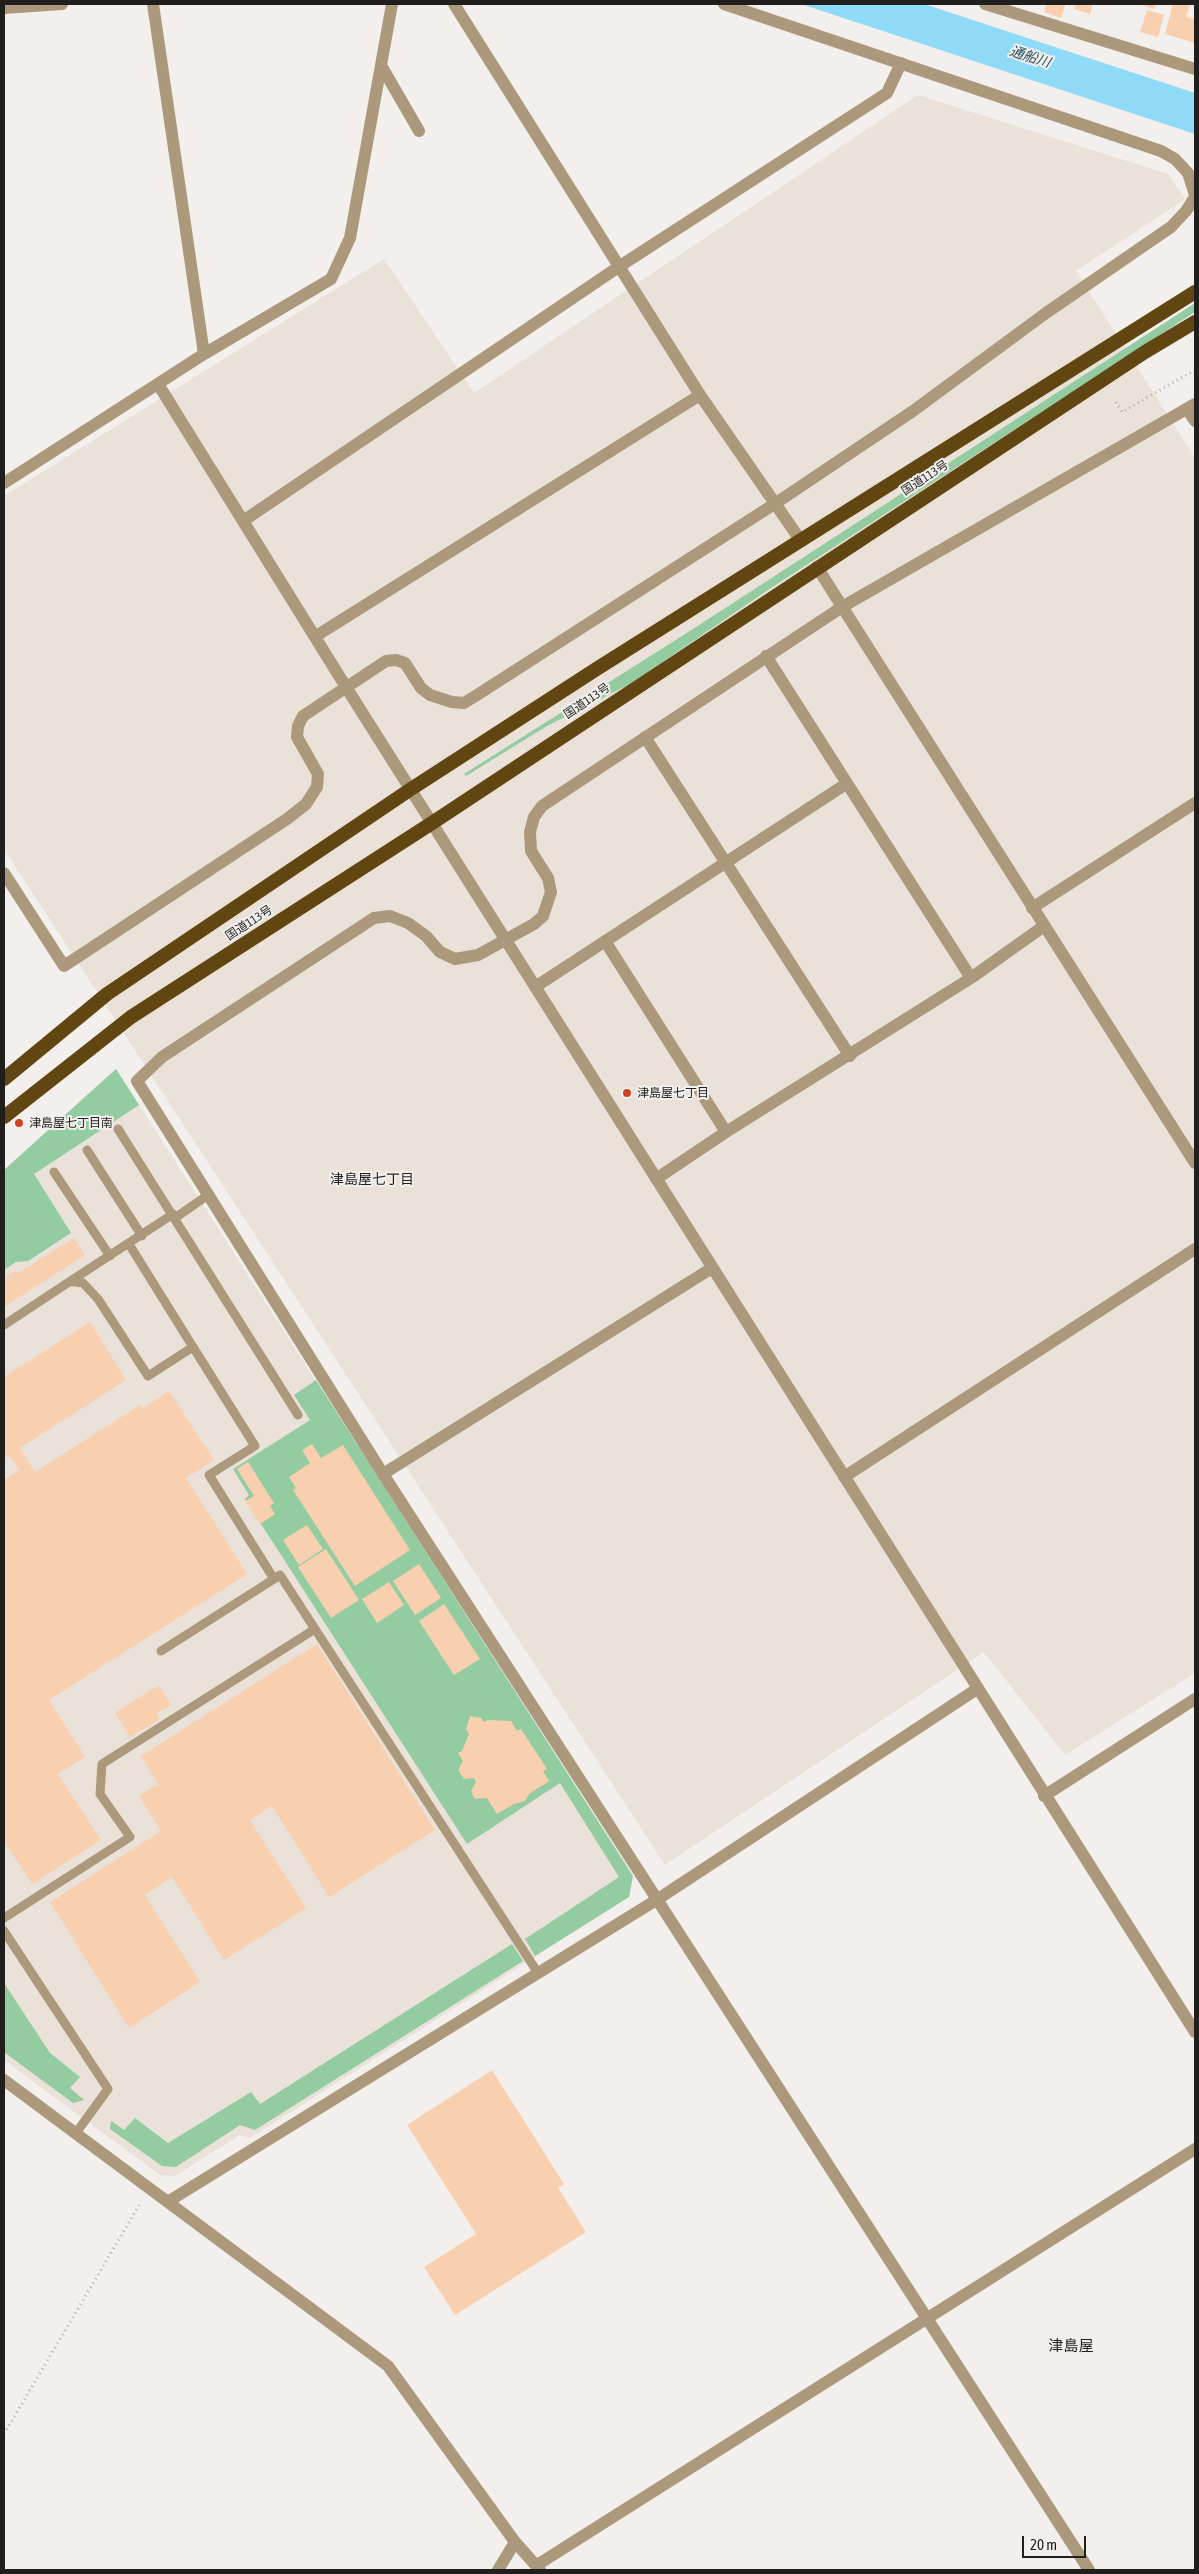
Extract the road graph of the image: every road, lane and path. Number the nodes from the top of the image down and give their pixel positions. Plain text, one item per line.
1 (62, 4) edge
2 (154, 4) edge
3 (392, 4) edge
4 (454, 4) edge
5 (724, 4) edge
6 (986, 4) edge
7 (4, 8) edge
8 (901, 63) junction
9 (382, 67) junction
10 (1195, 69) edge
11 (418, 131) dead end
12 (1192, 174) edge
13 (1195, 196) edge
14 (620, 266) junction
15 (1195, 292) edge
16 (1195, 322) edge
17 (204, 354) junction
18 (1195, 370) edge
19 (158, 384) junction
20 (700, 395) junction
21 (1116, 402) dead end
22 (1191, 406) edge
23 (1195, 421) edge
24 (4, 483) edge
25 (776, 503) junction
26 (243, 522) junction
27 (800, 541) junction
28 (817, 567) junction
29 (842, 607) junction
30 (316, 636) junction
31 (766, 656) junction
32 (346, 687) junction
33 (646, 737) junction
34 (846, 784) junction
35 (411, 789) junction
36 (1195, 803) edge
37 (432, 823) junction
38 (726, 863) junction
39 (4, 873) edge
40 (1032, 908) junction
41 (1044, 926) junction
42 (506, 941) junction
43 (605, 942) junction
44 (970, 978) junction
45 (535, 987) junction
46 (850, 1056) junction
47 (4, 1079) edge
48 (4, 1117) edge
49 (118, 1129) dead end
50 (726, 1132) junction
51 (87, 1150) dead end
52 (1195, 1163) edge
53 (54, 1172) dead end
54 (656, 1179) junction
55 (208, 1194) junction
56 (174, 1216) junction
57 (142, 1236) junction
58 (129, 1244) junction
59 (1195, 1249) edge
60 (110, 1256) junction
61 (712, 1268) junction
62 (69, 1282) junction
63 (4, 1325) edge
64 (193, 1347) junction
65 (298, 1415) dead end
66 (383, 1474) junction
67 (844, 1477) junction
68 (274, 1579) junction
69 (315, 1629) junction
70 (161, 1651) dead end
71 (977, 1689) junction
72 (1195, 1699) edge
73 (1044, 1796) junction
74 (490, 1808) dead end
75 (440, 1821) junction
76 (658, 1899) junction
77 (4, 1918) edge
78 (4, 1931) edge
79 (538, 1973) junction
80 (1195, 2032) edge
81 (4, 2080) edge
82 (76, 2133) junction
83 (1195, 2149) edge
84 (150, 2188) junction
85 (169, 2201) junction
86 (928, 2320) junction
87 (4, 2434) edge
88 (515, 2542) junction
89 (538, 2568) edge
90 (498, 2570) edge
91 (1089, 2570) edge

1 - 7 street
2 - 17 street
3 - 9 street
4 - 14 street
5 - 8 street
6 - 10 street
8 - 12 street
8 - 14 street
9 - 11 street
9 - 17 street
12 - 13 street
13 - 25 street
14 - 20 street
14 - 26 street
15 - 27 highway, 国道113号
16 - 28 highway, 国道113号
17 - 19 street
18 - 21 path
19 - 24 street
19 - 26 street
20 - 25 street
20 - 30 street
22 - 23 street
22 - 29 street
25 - 27 street
25 - 32 street
26 - 30 street
27 - 35 highway, 国道113号
28 - 29 street
28 - 37 highway, 国道113号
29 - 31 street
29 - 40 street
30 - 32 street
31 - 33 street
31 - 34 street
32 - 35 street
32 - 39 street
33 - 38 street
33 - 42 street
34 - 38 street
34 - 44 street
35 - 37 street
35 - 47 highway, 国道113号
36 - 40 street
37 - 42 street
37 - 48 highway, 国道113号
38 - 43 street
38 - 46 street
40 - 41 street
41 - 44 street
41 - 52 street
42 - 45 street
42 - 55 street
43 - 45 street
43 - 50 street
44 - 46 street
45 - 54 street
46 - 50 street
49 - 56 lane
50 - 54 street
51 - 57 lane
53 - 60 lane
54 - 61 street
55 - 56 lane
55 - 66 street
56 - 57 lane
56 - 65 lane
57 - 58 lane
58 - 60 lane
58 - 64 lane
59 - 67 street
60 - 62 lane
61 - 66 street
61 - 67 street
62 - 63 lane
62 - 64 lane
64 - 68 lane
66 - 76 street
67 - 71 street
68 - 69 lane
68 - 70 lane
69 - 75 lane
69 - 77 lane
71 - 73 street
71 - 76 street
72 - 73 street
73 - 80 street
74 - 75 path
75 - 79 lane
76 - 79 street
76 - 86 street
78 - 82 lane
79 - 85 street
81 - 82 street
82 - 84 street
83 - 86 street
84 - 85 street
84 - 87 path
85 - 88 street
86 - 89 street
86 - 91 street
88 - 89 street
88 - 90 street

